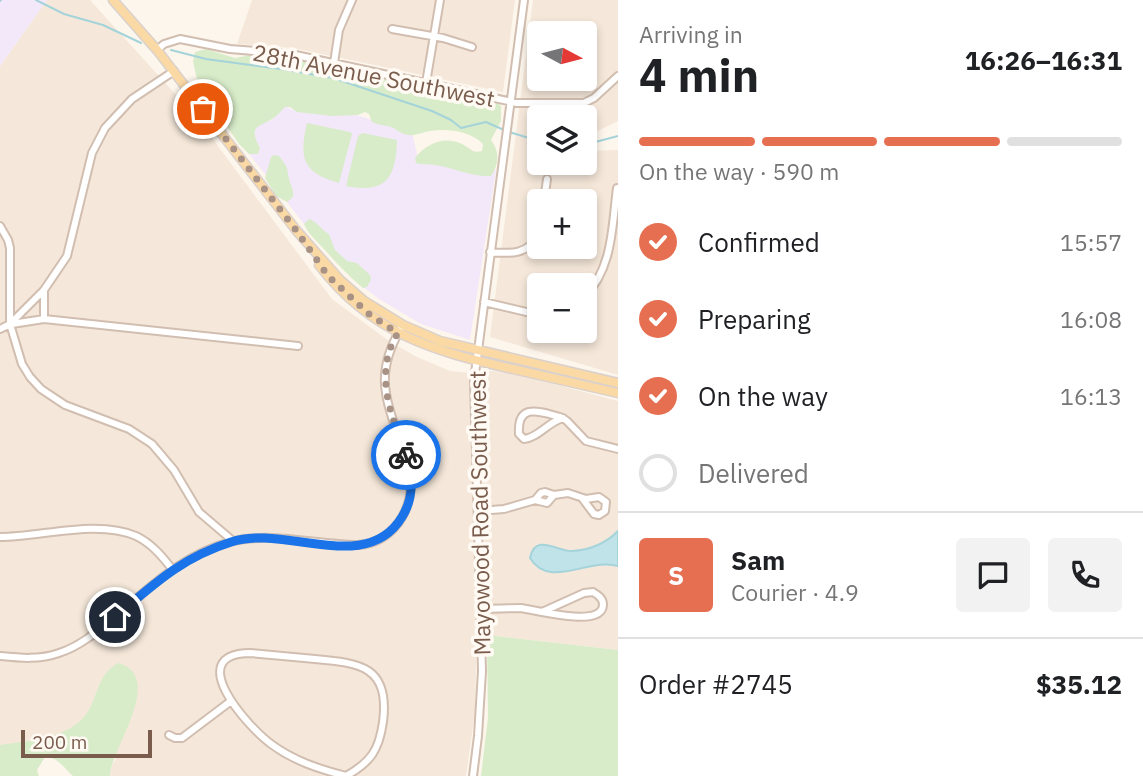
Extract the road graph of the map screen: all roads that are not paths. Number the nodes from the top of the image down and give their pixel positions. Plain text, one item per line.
1 (113, 0) edge
2 (352, 0) edge
3 (440, 0) edge
4 (524, 0) edge
5 (392, 29) dead end
6 (434, 36) junction
7 (472, 47) dead end
8 (157, 50) junction
9 (334, 63) junction
10 (174, 71) junction
11 (618, 76) edge
12 (426, 83) junction
13 (511, 102) junction
14 (547, 178) dead end
15 (617, 188) edge
16 (546, 189) edge
17 (0, 226) edge
18 (527, 248) edge
19 (490, 252) junction
20 (597, 282) edge
21 (44, 290) junction
22 (484, 302) junction
23 (527, 311) edge
24 (44, 319) junction
25 (10, 324) junction
26 (0, 329) edge
27 (401, 329) junction
28 (298, 346) dead end
29 (477, 356) junction
30 (618, 383) edge
31 (618, 393) edge
32 (563, 418) junction
33 (618, 449) edge
34 (582, 498) dead end
35 (478, 511) junction
36 (0, 537) edge
37 (233, 541) junction
38 (172, 569) junction
39 (481, 609) junction
40 (542, 612) junction
41 (0, 656) edge
42 (231, 701) junction
43 (169, 735) dead end
44 (473, 776) edge

1 - 8 main road
2 - 9 street
3 - 6 street
4 - 13 street, Mayowood Road Southwest
5 - 6 street
6 - 7 street
6 - 12 street
8 - 9 street, 28th Avenue Southwest
8 - 10 main road
9 - 12 street, 28th Avenue Southwest
10 - 21 street
10 - 27 main road
11 - 13 street, 28th Avenue Southwest
12 - 13 street, 28th Avenue Southwest
13 - 19 street, Mayowood Road Southwest
14 - 16 street
15 - 20 street
17 - 25 street
18 - 19 street
19 - 22 street, Mayowood Road Southwest
21 - 24 street
21 - 25 street
22 - 23 street
22 - 29 street, Mayowood Road Southwest
24 - 25 street
24 - 28 street
25 - 26 street
25 - 37 street
27 - 29 main road
27 - 37 street
29 - 30 main road
29 - 31 main road
29 - 35 street, Mayowood Road Southwest
32 - 32 street
32 - 33 street
34 - 35 street
35 - 39 street, Mayowood Road Southwest
36 - 38 street
37 - 38 street
38 - 41 street
39 - 40 street
39 - 44 street, Mayowood Road Southwest
40 - 40 street
42 - 42 street
42 - 43 street

